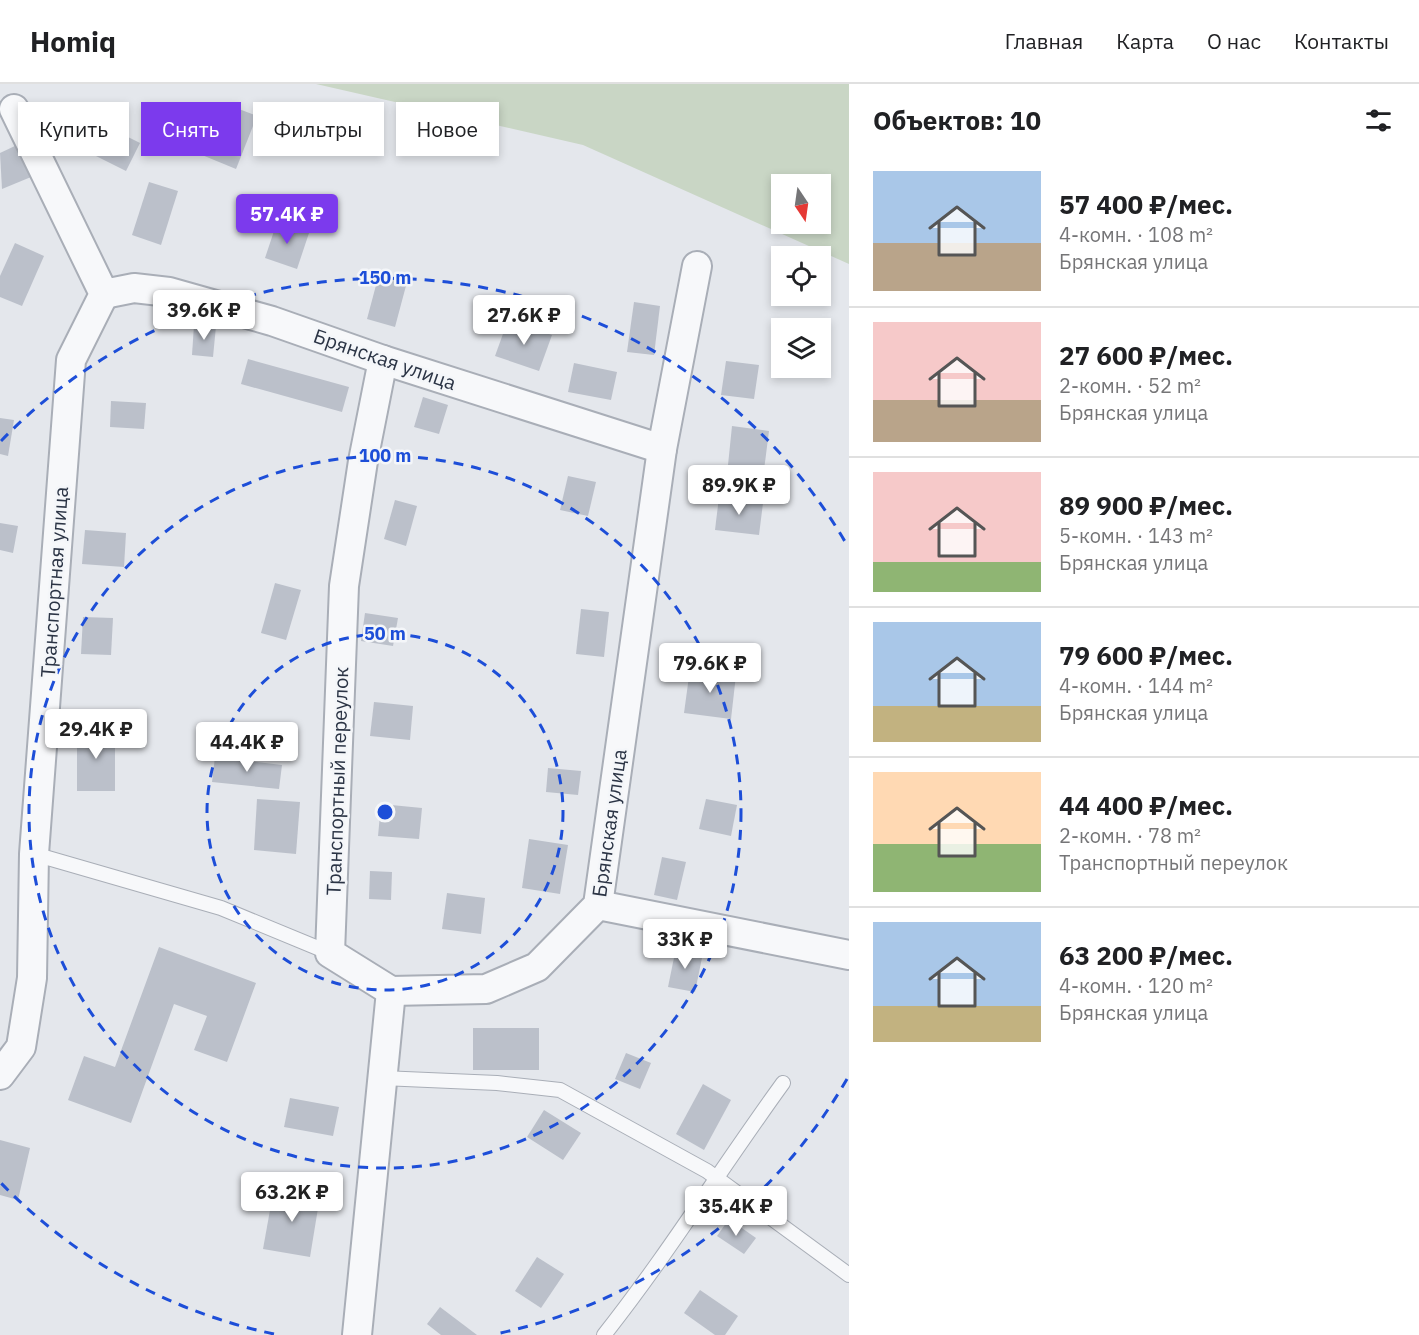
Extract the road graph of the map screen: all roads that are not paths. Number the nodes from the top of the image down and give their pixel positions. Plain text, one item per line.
1 (14, 109) dead end
2 (697, 266) dead end
3 (104, 294) junction
4 (383, 360) junction
5 (662, 449) junction
6 (34, 854) junction
7 (598, 905) junction
8 (330, 953) junction
9 (849, 954) edge
10 (391, 991) junction
11 (0, 1075) edge
12 (382, 1078) junction
13 (783, 1083) dead end
14 (715, 1177) junction
15 (849, 1275) edge
16 (357, 1335) edge
17 (604, 1335) edge

1 - 3 street
2 - 5 street, Брянская улица
3 - 4 street, Брянская улица
3 - 6 street, Транспортная улица
4 - 5 street, Брянская улица
4 - 8 street, Транспортный переулок
5 - 7 street, Брянская улица
6 - 8 lane
6 - 11 street, Транспортная улица
7 - 9 street
7 - 10 street, Брянская улица
8 - 10 street
10 - 12 street
12 - 14 lane
12 - 16 street
13 - 14 lane
14 - 15 lane
14 - 17 lane

